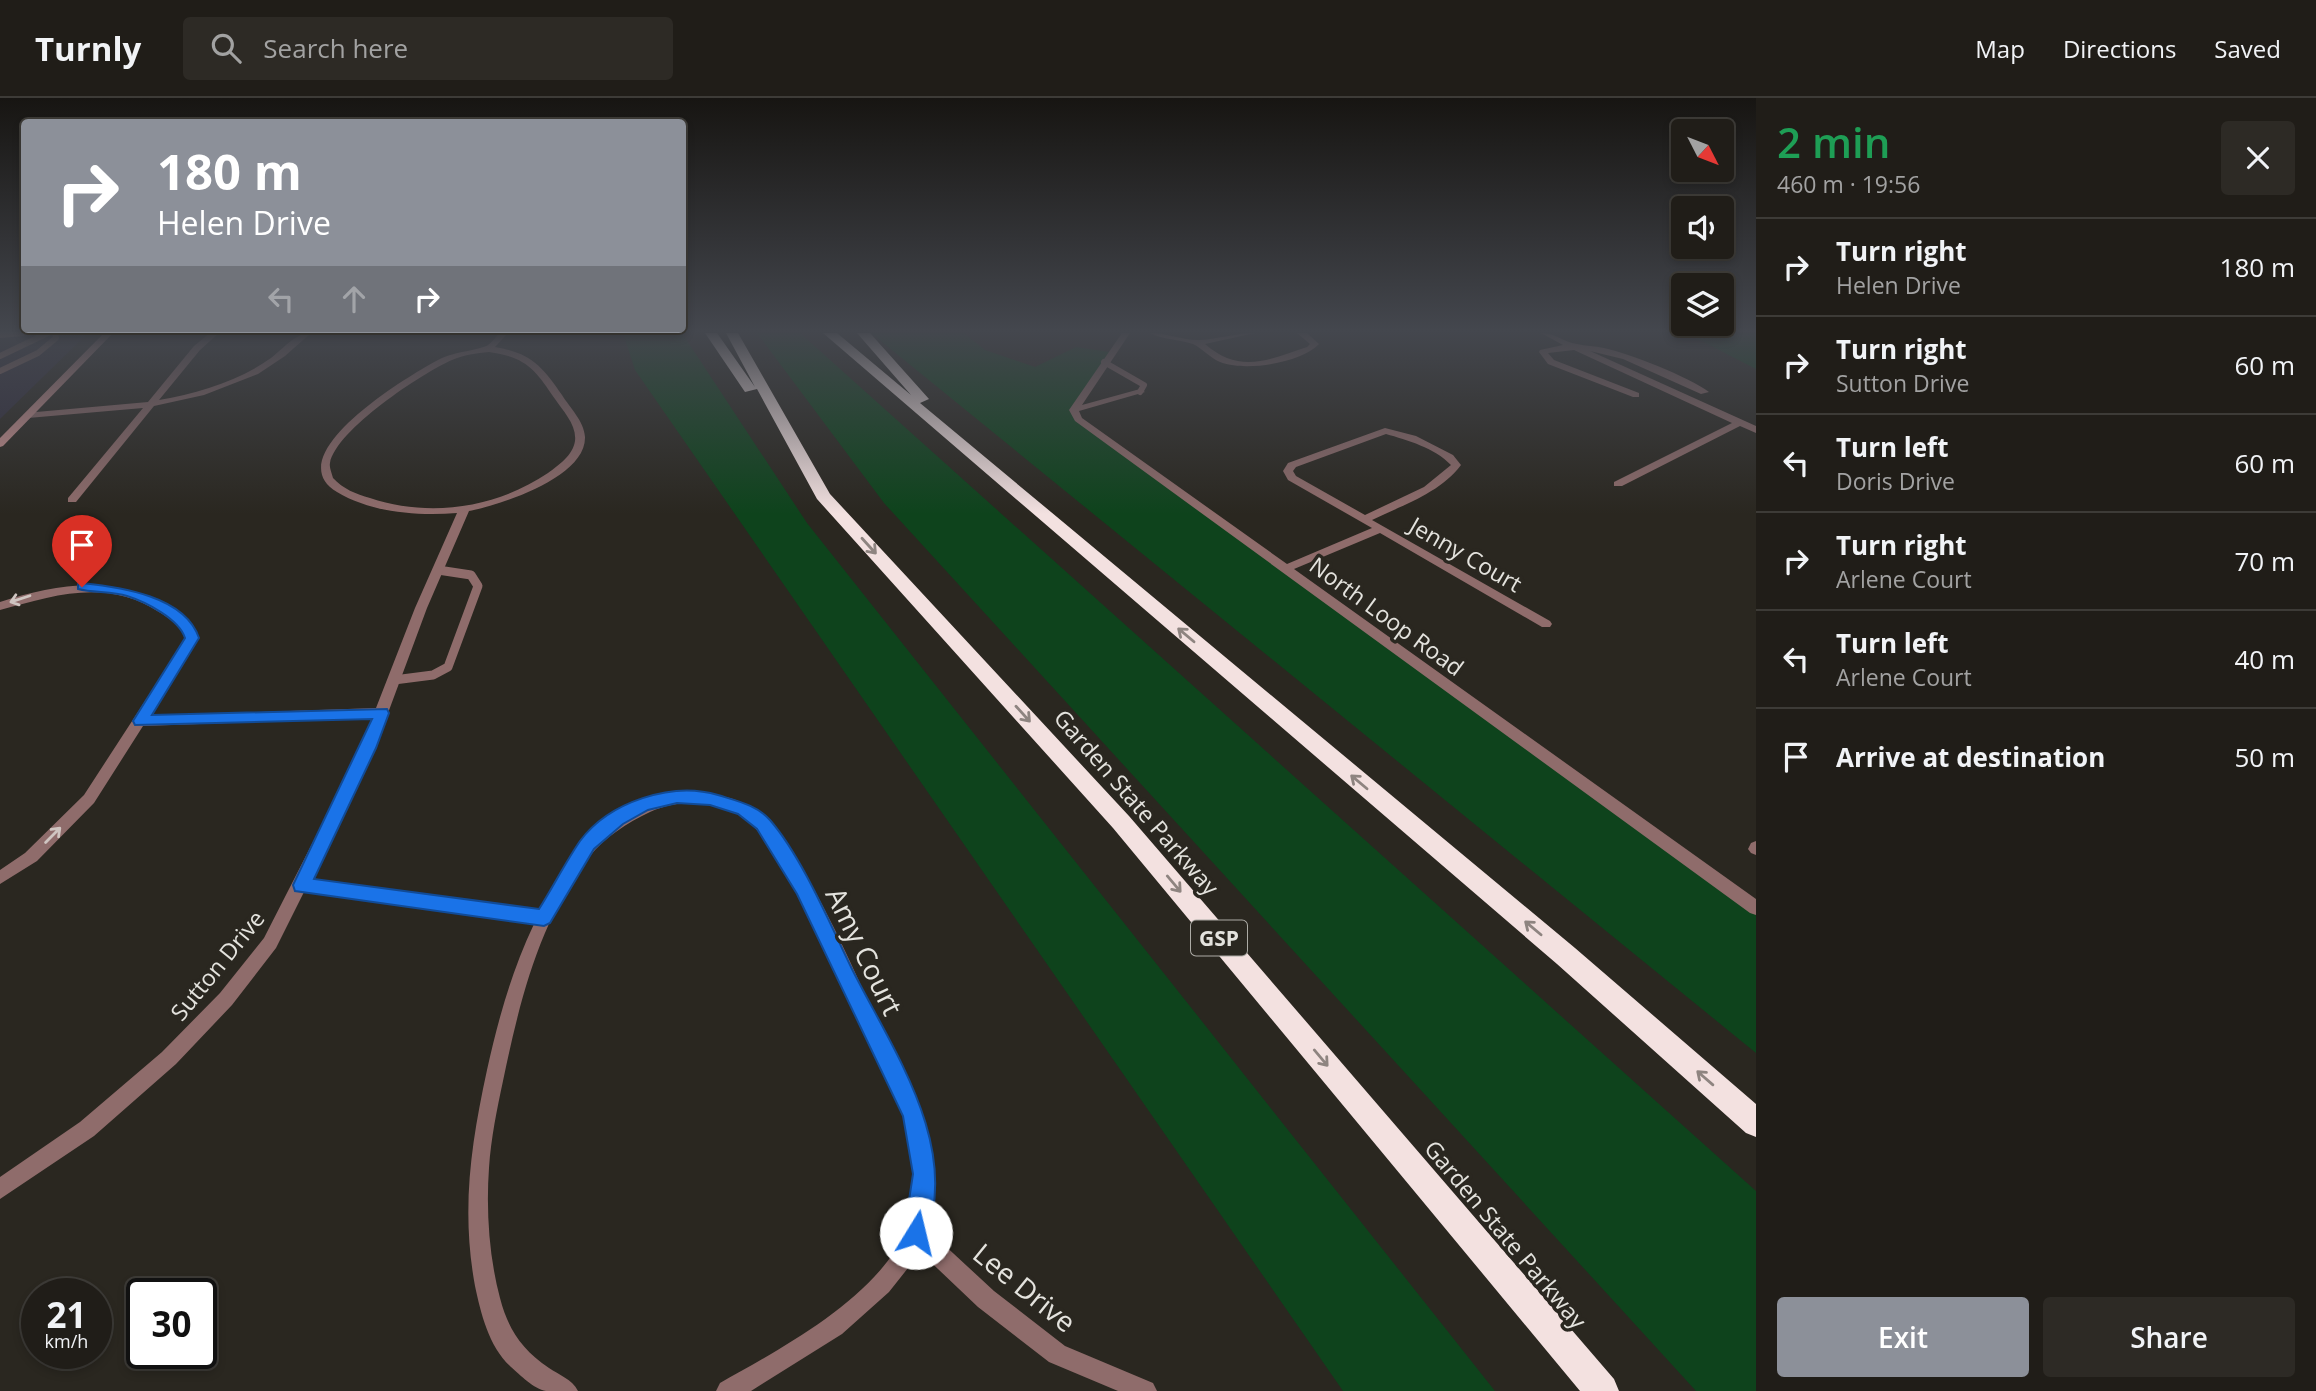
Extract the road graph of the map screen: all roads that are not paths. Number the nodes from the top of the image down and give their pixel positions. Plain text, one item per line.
1 (49, 393) edge
2 (160, 393) edge
3 (199, 393) edge
4 (394, 393) edge
5 (556, 393) edge
6 (752, 393) edge
7 (766, 393) edge
8 (900, 393) edge
9 (918, 393) edge
10 (1084, 393) edge
11 (1135, 393) edge
12 (1632, 393) edge
13 (1673, 393) edge
14 (1636, 395) dead end
15 (151, 404) junction
16 (1074, 410) junction
17 (28, 415) junction
18 (1739, 423) junction
19 (1756, 430) edge
20 (0, 444) edge
21 (975, 457) junction
22 (1618, 484) dead end
23 (823, 496) junction
24 (72, 500) dead end
25 (465, 508) junction
26 (1363, 520) junction
27 (1380, 529) junction
28 (1286, 569) junction
29 (438, 570) junction
30 (0, 606) edge
31 (1546, 624) dead end
32 (394, 680) junction
33 (382, 713) junction
34 (141, 721) junction
35 (0, 878) edge
36 (302, 885) junction
37 (1754, 902) edge
38 (544, 918) junction
39 (1756, 1123) edge
40 (0, 1189) edge
41 (916, 1233) junction
42 (566, 1391) edge
43 (728, 1391) edge
44 (1145, 1391) edge
45 (1602, 1391) edge

1 - 17 main road
2 - 15 street
3 - 15 street
4 - 25 street
5 - 25 street
6 - 23 highway
7 - 23 highway, Garden State Parkway / GSP
8 - 21 highway
9 - 21 highway
10 - 16 street
11 - 16 street
12 - 14 street
13 - 18 street
15 - 17 street
15 - 24 street
16 - 28 street, North Loop Road
17 - 20 main road
18 - 19 street
18 - 22 street
39 -> 21 highway
23 -> 45 highway, Garden State Parkway / GSP
25 - 29 street, Sutton Drive
26 - 26 street
26 - 27 street
27 - 28 street, Jenny Court
27 - 31 street, Jenny Court
28 - 37 street, North Loop Road
29 - 32 street, Sutton Drive
29 - 32 lane
34 -> 30 street
32 - 33 street, Sutton Drive
33 - 34 street
33 - 36 street, Sutton Drive
35 -> 34 street
36 - 38 street
36 - 40 street, Sutton Drive
38 - 41 street, Amy Court
38 - 42 street, Amy Court
41 - 43 street, Amy Court
41 - 44 street, Lee Drive

